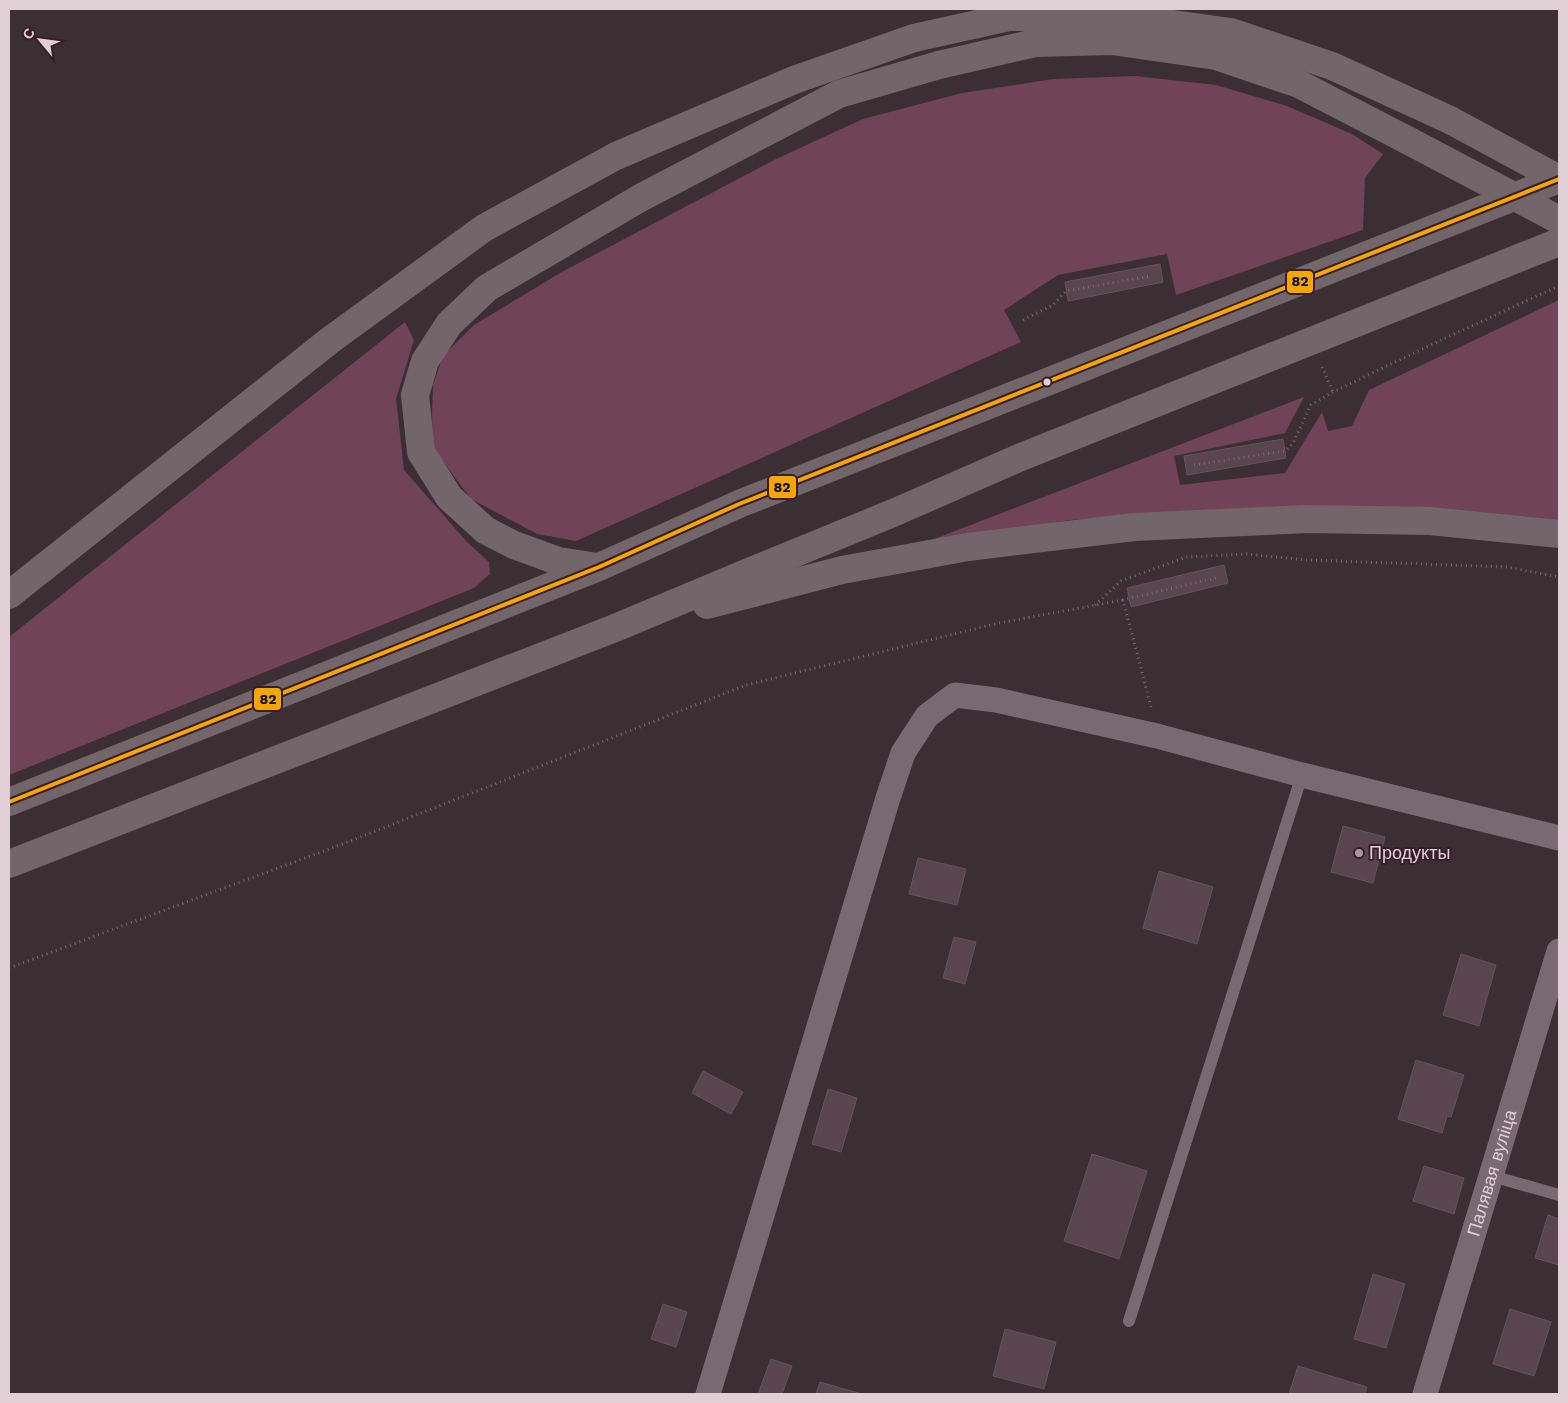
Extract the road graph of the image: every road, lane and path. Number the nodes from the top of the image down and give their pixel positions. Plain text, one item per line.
1 (1559, 179) edge
2 (1559, 220) edge
3 (1559, 242) edge
4 (1151, 276) dead end
5 (1559, 286) edge
6 (1023, 320) dead end
7 (1194, 465) dead end
8 (1559, 534) edge
9 (599, 567) junction
10 (1219, 577) dead end
11 (1559, 577) edge
12 (9, 595) edge
13 (1123, 600) junction
14 (1094, 606) junction
15 (616, 628) junction
16 (1157, 736) junction
17 (1302, 775) junction
18 (9, 802) edge
19 (1559, 838) edge
20 (9, 864) edge
21 (1559, 951) edge
22 (9, 968) edge
23 (1492, 1176) junction
24 (1559, 1195) edge
25 (1129, 1321) dead end
26 (708, 1394) edge
27 (1425, 1394) edge

1 - 9 highway
1 - 12 highway, bridge
2 - 9 highway, bridge
3 - 15 highway
4 - 6 path
5 - 7 path
8 - 15 highway
9 - 18 highway
10 - 13 path
11 - 14 path
13 - 14 path
13 - 16 path
14 - 22 path
15 - 20 highway
16 - 17 street
16 - 26 street
17 - 19 street
17 - 25 lane
21 - 23 street, Палявая вуліца
23 - 24 lane
23 - 27 street, Палявая вуліца

